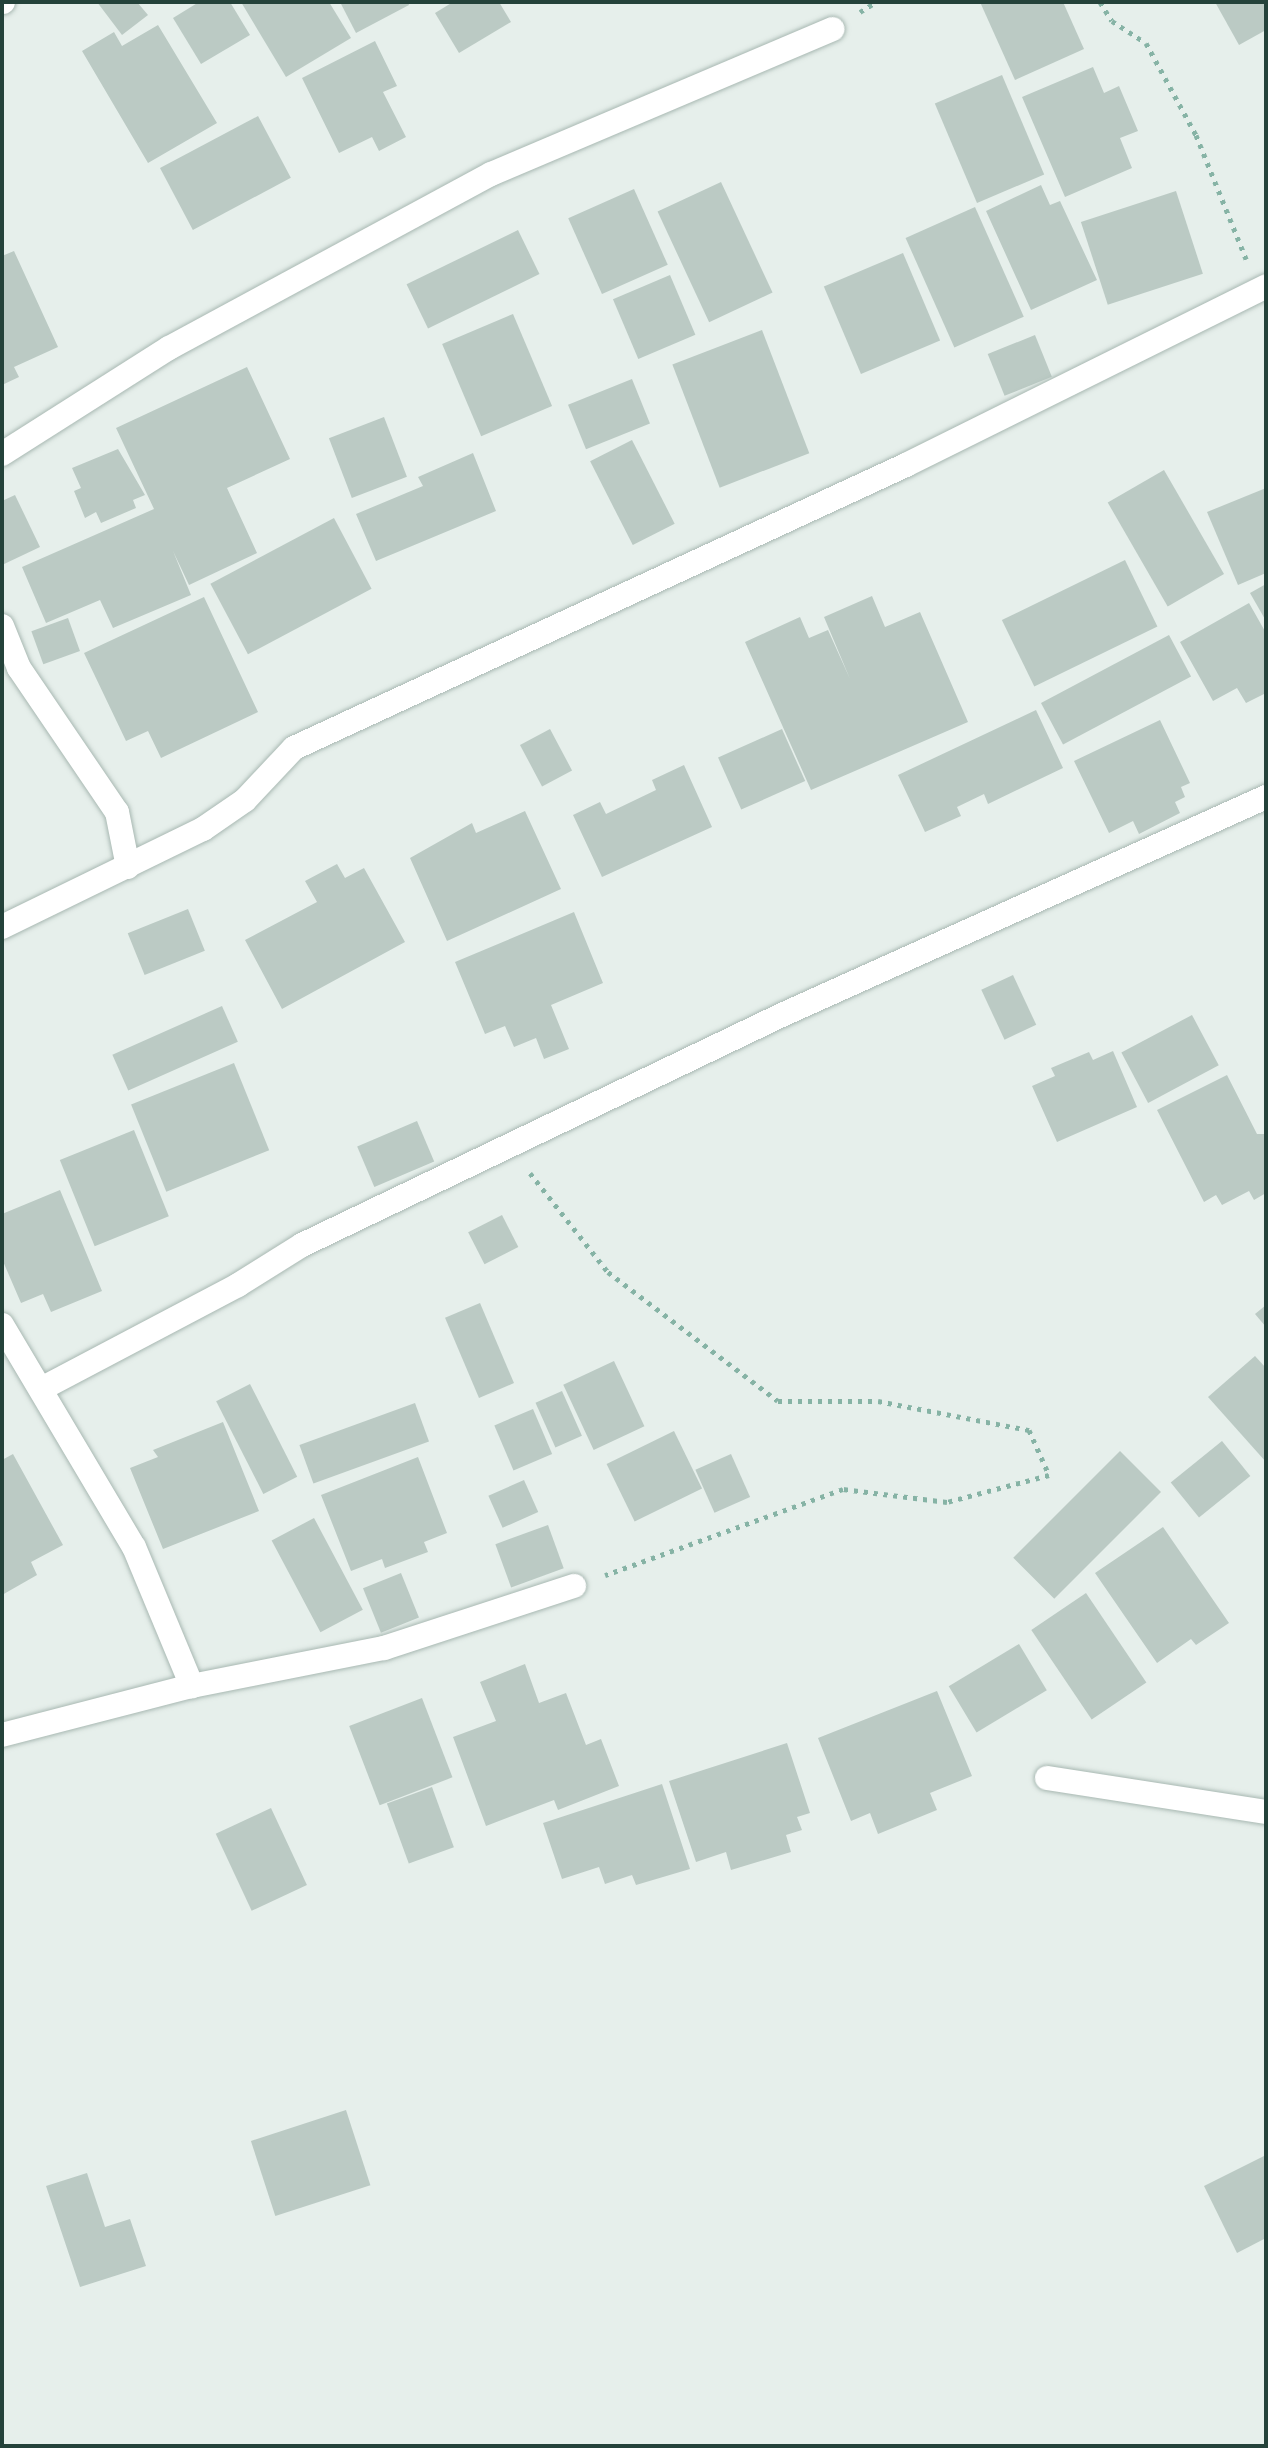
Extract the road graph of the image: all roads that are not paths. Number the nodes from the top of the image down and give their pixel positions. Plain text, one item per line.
1 (832, 29) dead end
2 (1266, 286) edge
3 (2, 454) edge
4 (2, 626) edge
5 (1266, 797) edge
6 (128, 867) junction
7 (2, 927) edge
8 (2, 1325) edge
9 (41, 1389) junction
10 (574, 1586) road end
11 (192, 1686) junction
12 (2, 1735) edge
13 (1047, 1778) dead end
14 (1266, 1812) edge

1 - 3 street
2 - 6 street
4 - 6 street
5 - 9 street
6 - 7 street
8 - 9 street
9 - 11 street
10 - 11 street
11 - 12 street
13 - 14 street

